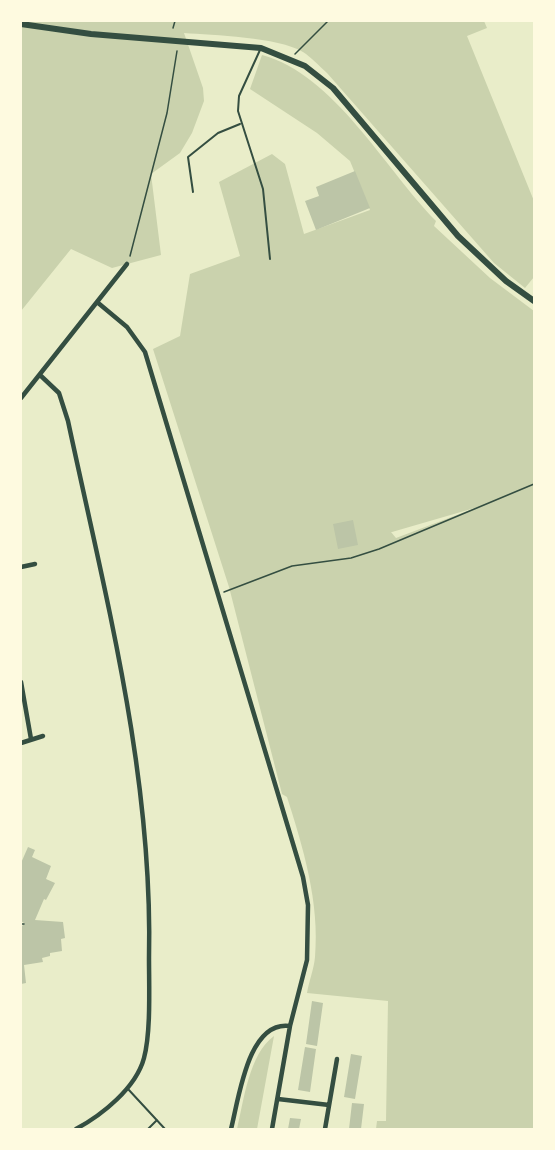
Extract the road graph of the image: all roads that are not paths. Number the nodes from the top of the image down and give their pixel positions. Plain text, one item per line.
1 (21, 24) edge
2 (261, 48) junction
3 (240, 124) junction
4 (193, 192) dead end
5 (270, 260) dead end
6 (127, 264) road end
7 (534, 301) edge
8 (97, 302) junction
9 (40, 375) junction
10 (21, 398) edge
11 (35, 564) dead end
12 (21, 567) edge
13 (21, 682) edge
14 (43, 736) dead end
15 (31, 739) junction
16 (21, 742) edge
17 (290, 1026) junction
18 (337, 1059) dead end
19 (127, 1088) junction
20 (278, 1099) junction
21 (329, 1105) junction
22 (157, 1120) junction
23 (76, 1129) edge
24 (148, 1129) edge
25 (165, 1129) edge
26 (231, 1129) edge
27 (272, 1129) edge
28 (325, 1129) edge

1 - 2 street
2 - 3 lane
2 - 7 street
3 - 4 lane
3 - 5 lane
6 - 8 street
8 - 9 street
8 - 17 street
9 - 10 street
9 - 19 street
11 - 12 street
13 - 15 street
14 - 15 street
15 - 16 street
17 - 20 street
17 - 26 street
18 - 21 street
19 - 22 lane
19 - 23 street
20 - 21 street
20 - 27 street
21 - 28 street
22 - 24 lane
22 - 25 lane

